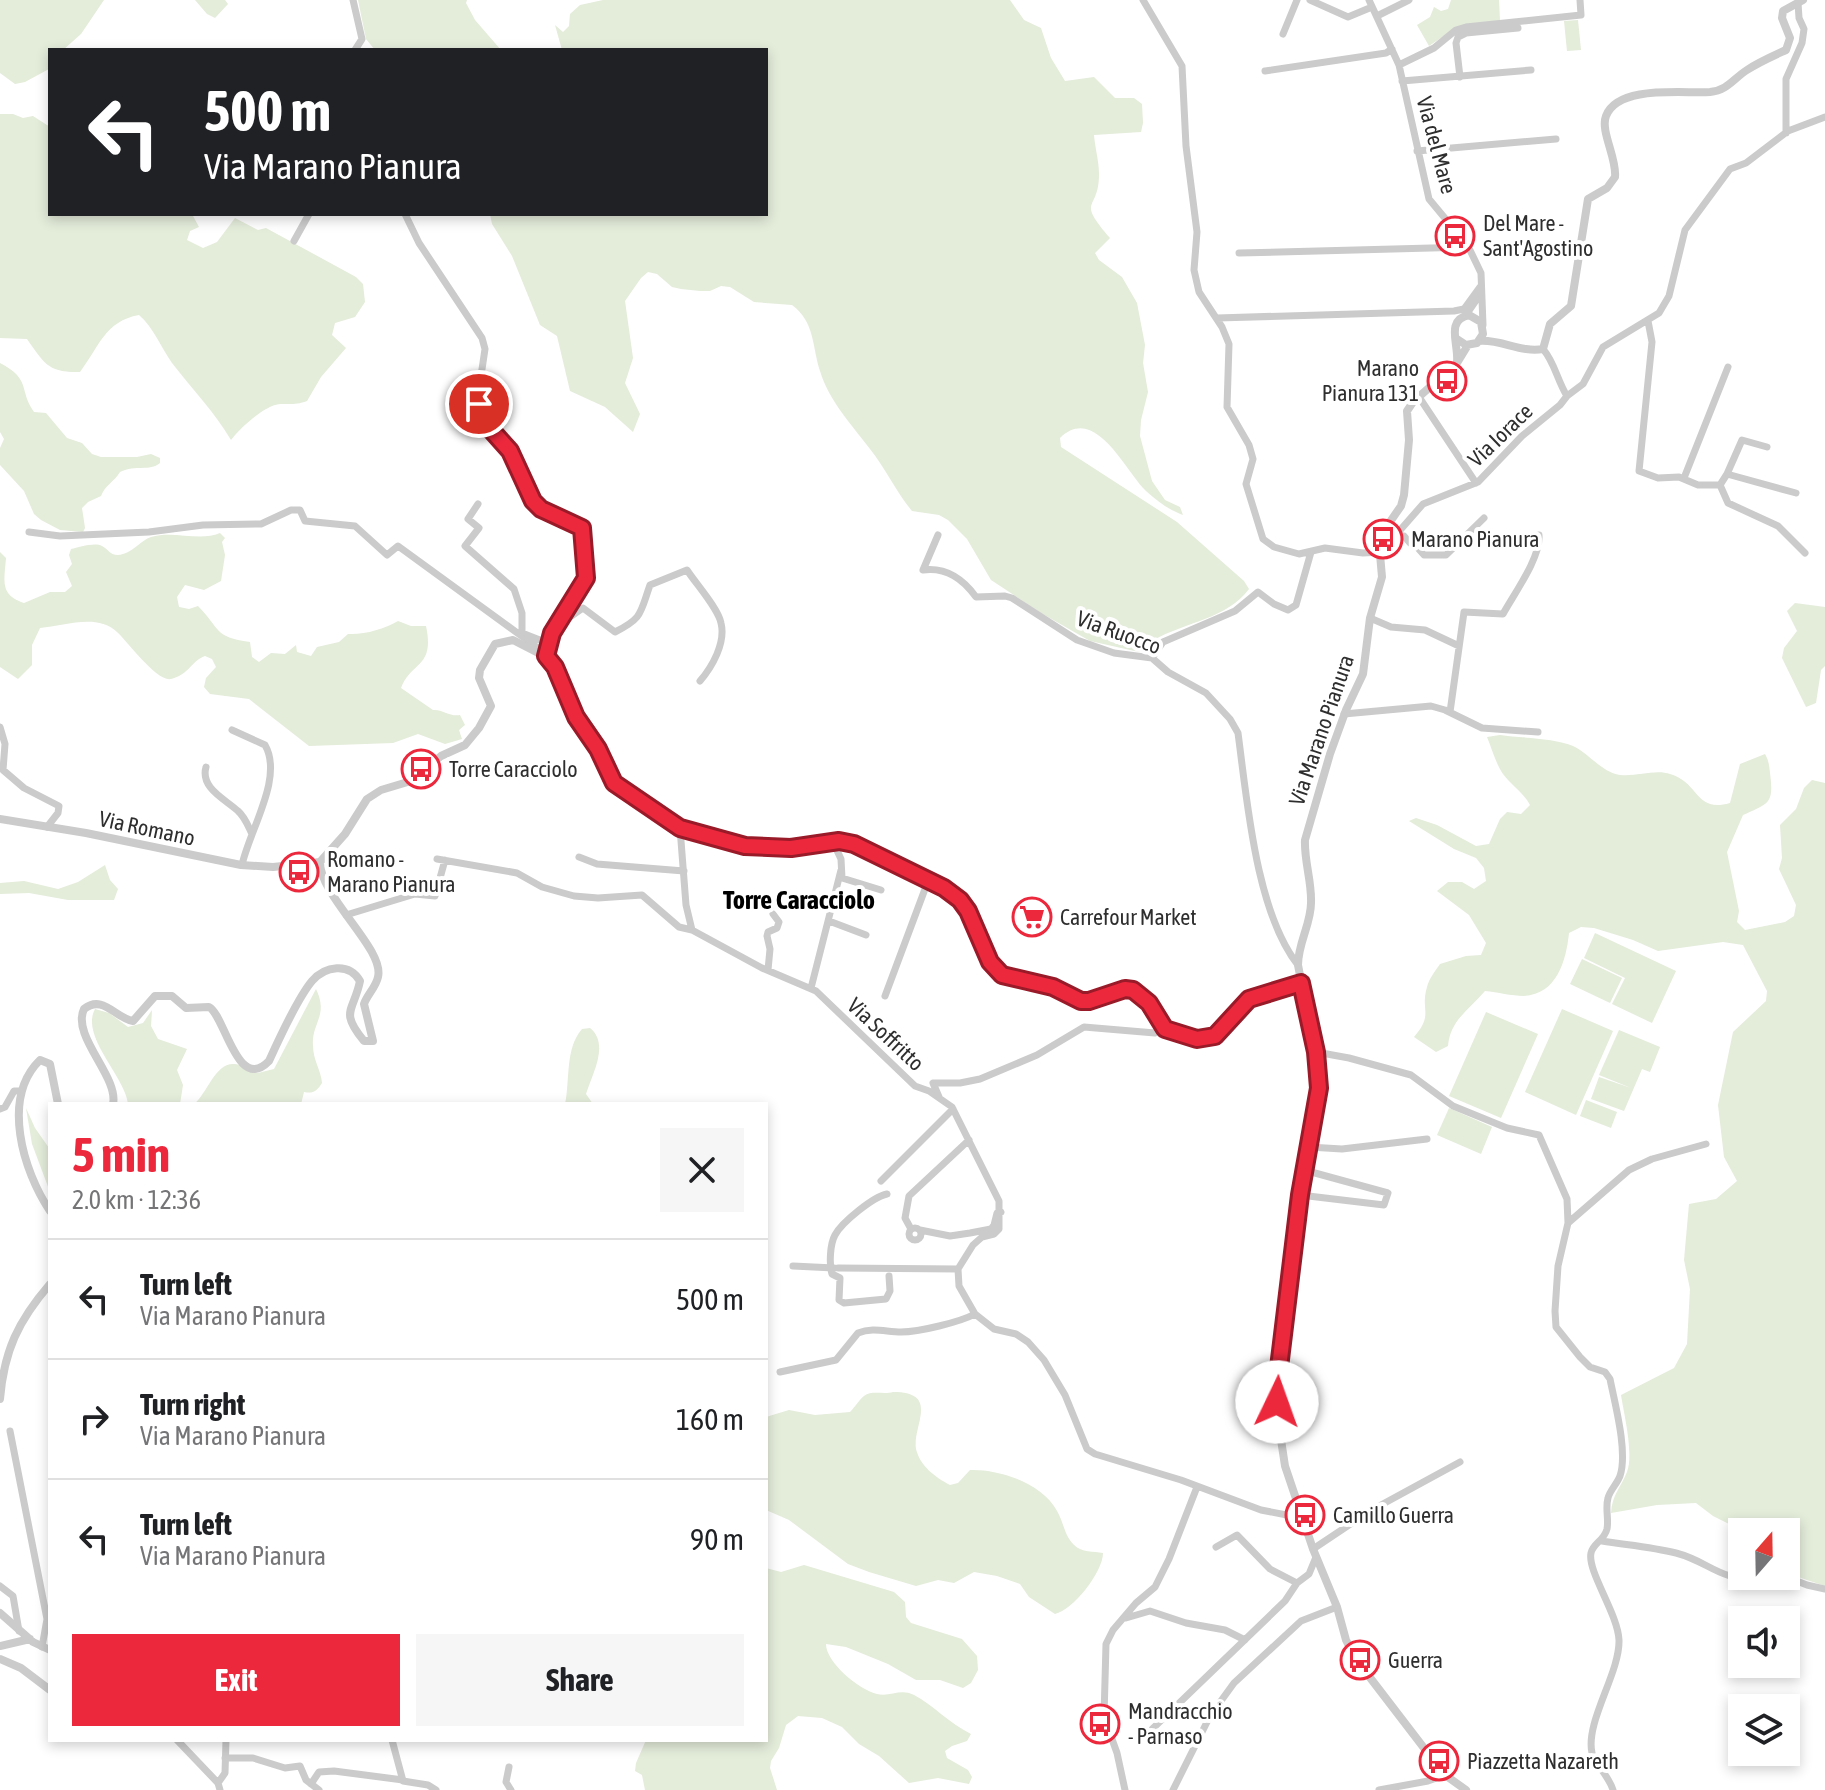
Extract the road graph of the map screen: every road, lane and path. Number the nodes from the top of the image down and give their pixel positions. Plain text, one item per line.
1 (353, 0) edge
2 (1143, 0) edge
3 (1297, 0) edge
4 (1310, 0) edge
5 (1409, 0) edge
6 (1580, 0) edge
7 (1800, 1) edge
8 (1371, 4) edge
9 (1377, 16) junction
10 (1518, 28) dead end
11 (1283, 34) dead end
12 (356, 48) edge
13 (1392, 49) junction
14 (1399, 65) junction
15 (1531, 70) dead end
16 (1265, 71) dead end
17 (1460, 77) junction
18 (1402, 81) junction
19 (1825, 117) edge
20 (1786, 133) junction
21 (1556, 139) dead end
22 (1417, 151) junction
23 (308, 216) edge
24 (405, 216) edge
25 (294, 241) dead end
26 (1469, 247) junction
27 (1239, 253) dead end
28 (1482, 288) junction
29 (1466, 315) junction
30 (1217, 318) junction
31 (1648, 321) junction
32 (1483, 326) junction
33 (1457, 339) junction
34 (1495, 340) junction
35 (1479, 341) junction
36 (1468, 345) junction
37 (1543, 349) junction
38 (1457, 363) junction
39 (1728, 367) dead end
40 (1567, 396) junction
41 (1419, 397) junction
42 (1767, 447) dead end
43 (1727, 474) junction
44 (1684, 478) junction
45 (1476, 483) junction
46 (1720, 485) junction
47 (1796, 493) dead end
48 (478, 504) dead end
49 (1484, 518) dead end
50 (29, 532) dead end
51 (938, 535) dead end
52 (1539, 535) dead end
53 (1391, 540) junction
54 (1311, 552) junction
55 (1381, 552) junction
56 (1805, 553) dead end
57 (1370, 618) junction
58 (559, 621) junction
59 (550, 644) junction
60 (1459, 646) junction
61 (544, 655) junction
62 (1152, 658) junction
63 (700, 681) dead end
64 (1450, 712) junction
65 (1344, 714) junction
66 (0, 727) edge
67 (232, 730) dead end
68 (1538, 732) dead end
69 (206, 767) dead end
70 (0, 819) edge
71 (47, 827) junction
72 (680, 828) junction
73 (252, 834) junction
74 (833, 842) junction
75 (579, 857) dead end
76 (320, 862) junction
77 (242, 865) junction
78 (841, 870) junction
79 (684, 871) junction
80 (928, 881) junction
81 (881, 890) dead end
82 (773, 914) dead end
83 (346, 915) junction
84 (829, 921) junction
85 (692, 930) junction
86 (866, 935) dead end
87 (1298, 965) junction
88 (768, 970) junction
89 (1301, 983) junction
90 (811, 988) junction
91 (885, 996) dead end
92 (1165, 1029) junction
93 (1316, 1052) junction
94 (21, 1091) junction
95 (941, 1099) junction
96 (58, 1102) edge
97 (113, 1102) edge
98 (0, 1109) edge
99 (953, 1109) junction
100 (1427, 1139) dead end
101 (969, 1140) junction
102 (1706, 1144) dead end
103 (1309, 1147) junction
104 (1304, 1170) junction
105 (881, 1181) dead end
106 (887, 1194) dead end
107 (1300, 1195) junction
108 (48, 1207) edge
109 (1001, 1212) junction
110 (1568, 1223) junction
111 (793, 1266) dead end
112 (834, 1268) junction
113 (958, 1269) junction
114 (889, 1276) dead end
115 (48, 1287) edge
116 (975, 1314) junction
117 (780, 1372) dead end
118 (0, 1399) edge
119 (10, 1431) dead end
120 (1460, 1462) dead end
121 (1197, 1487) junction
122 (1302, 1518) junction
123 (1602, 1541) junction
124 (1216, 1547) dead end
125 (1315, 1553) junction
126 (1728, 1576) edge
127 (1800, 1581) edge
128 (1297, 1583) junction
129 (0, 1586) edge
130 (1825, 1589) edge
131 (1337, 1607) junction
132 (0, 1613) edge
133 (1120, 1621) junction
134 (19, 1631) junction
135 (30, 1639) junction
136 (1245, 1640) junction
137 (0, 1646) edge
138 (46, 1648) edge
139 (0, 1659) edge
140 (48, 1688) edge
141 (1146, 1735) dead end
142 (179, 1742) edge
143 (226, 1742) edge
144 (393, 1742) edge
145 (225, 1758) junction
146 (509, 1767) dead end
147 (1445, 1775) junction
148 (403, 1780) junction
149 (311, 1784) junction
150 (1456, 1786) edge
151 (219, 1787) edge
152 (319, 1790) edge
153 (436, 1790) edge
154 (511, 1790) edge
155 (1125, 1790) edge
156 (1173, 1790) edge
157 (1379, 1790) edge
158 (1466, 1790) edge
159 (1613, 1790) edge

1 - 12 street
2 - 30 street
3 - 11 street
4 - 8 street
5 - 9 street
6 - 14 street
7 - 20 street
7 - 37 street
8 - 9 street, Via del Mare
9 - 13 street, Via del Mare
10 - 17 street
13 - 14 street, Via del Mare
13 - 16 street
14 - 18 street, Via del Mare
15 - 17 street
17 - 18 street
18 - 22 street, Via del Mare
19 - 20 street
20 - 31 street
21 - 22 street
22 - 26 street, Via del Mare
23 - 25 street
24 - 58 street
26 - 27 street
26 - 28 street, Via del Mare
28 - 29 street
28 - 30 street
28 - 32 street, Via del Mare
29 - 32 street
29 - 33 street
30 - 54 street
31 - 40 street, Via Iorace
31 - 44 street
32 - 34 street
32 - 35 street
33 - 36 street
33 - 38 street
34 - 35 street
34 - 37 street
35 - 36 street
36 - 38 street
37 - 40 street
38 - 41 street
39 - 44 street
40 - 45 street, Via Iorace
41 - 45 street
41 - 55 street, Via Marano Pianura
42 - 43 street
43 - 46 street
43 - 47 street
44 - 46 street
45 - 53 street, Via Iorace
46 - 56 street
48 - 59 street
49 - 53 street
50 - 61 street
51 - 62 street, Via Ruocco
52 - 60 street
53 - 55 street, Via Iorace
54 - 55 street
54 - 62 street
55 - 57 street, Via Marano Pianura
57 - 60 street
57 - 65 street, Via Marano Pianura
58 - 59 street
58 - 63 street
59 - 61 street
60 - 64 street
61 - 72 street
61 - 76 street
62 - 87 street, Via Ruocco
64 - 65 street
64 - 68 street
65 - 87 street, Via Marano Pianura
66 - 71 street
67 - 73 street
69 - 73 street
70 - 71 street, Via Romano
71 - 77 street, Via Romano
72 - 74 street
72 - 79 street
73 - 77 street
74 - 78 street
74 - 80 street
75 - 79 street
76 - 77 street, Via Romano
76 - 83 street
78 - 81 street
78 - 84 street
79 - 85 street
80 - 91 street
80 - 92 street
82 - 88 street
83 - 85 street, Via Soffritto
83 - 97 street
84 - 86 street
84 - 90 street
85 - 88 street, Via Soffritto
87 - 89 street, Via Marano Pianura
88 - 90 street, Via Soffritto
89 - 92 street
89 - 93 street, Via Marano Pianura
90 - 95 street, Via Soffritto
92 - 95 street
93 - 103 street, Via Marano Pianura
93 - 110 street
94 - 96 street
94 - 98 street
94 - 108 street
95 - 99 street, Via Soffritto
99 - 101 street, Via Soffritto
99 - 105 street
100 - 103 street
101 - 109 street, Via Soffritto
101 - 109 street
102 - 110 street
103 - 104 street, Via Marano Pianura
104 - 107 street, Via Marano Pianura
104 - 107 street
106 - 112 street
107 - 122 street, Via Marano Pianura
109 - 113 street
110 - 123 street
111 - 112 street
112 - 113 street
112 - 114 street
113 - 116 street
115 - 118 street
116 - 117 street
116 - 121 street
119 - 138 street
120 - 125 street
121 - 122 street
121 - 133 street
122 - 125 street, Via Marano Pianura
123 - 126 street
123 - 159 street
124 - 128 street
125 - 128 street
125 - 131 street, Via Marano Pianura
127 - 130 street
128 - 136 street
129 - 134 street
131 - 147 street, Via Marano Pianura
131 - 156 street
132 - 134 street
133 - 136 street
133 - 155 street
134 - 135 street
135 - 137 street
135 - 138 street
136 - 141 street
139 - 140 street
142 - 151 street
143 - 145 street
144 - 148 street
145 - 149 street
145 - 151 street
146 - 154 street
147 - 150 street, Via Marano Pianura
147 - 157 street
148 - 149 street
148 - 153 street
149 - 152 street
150 - 158 street, Via Marano Pianura

